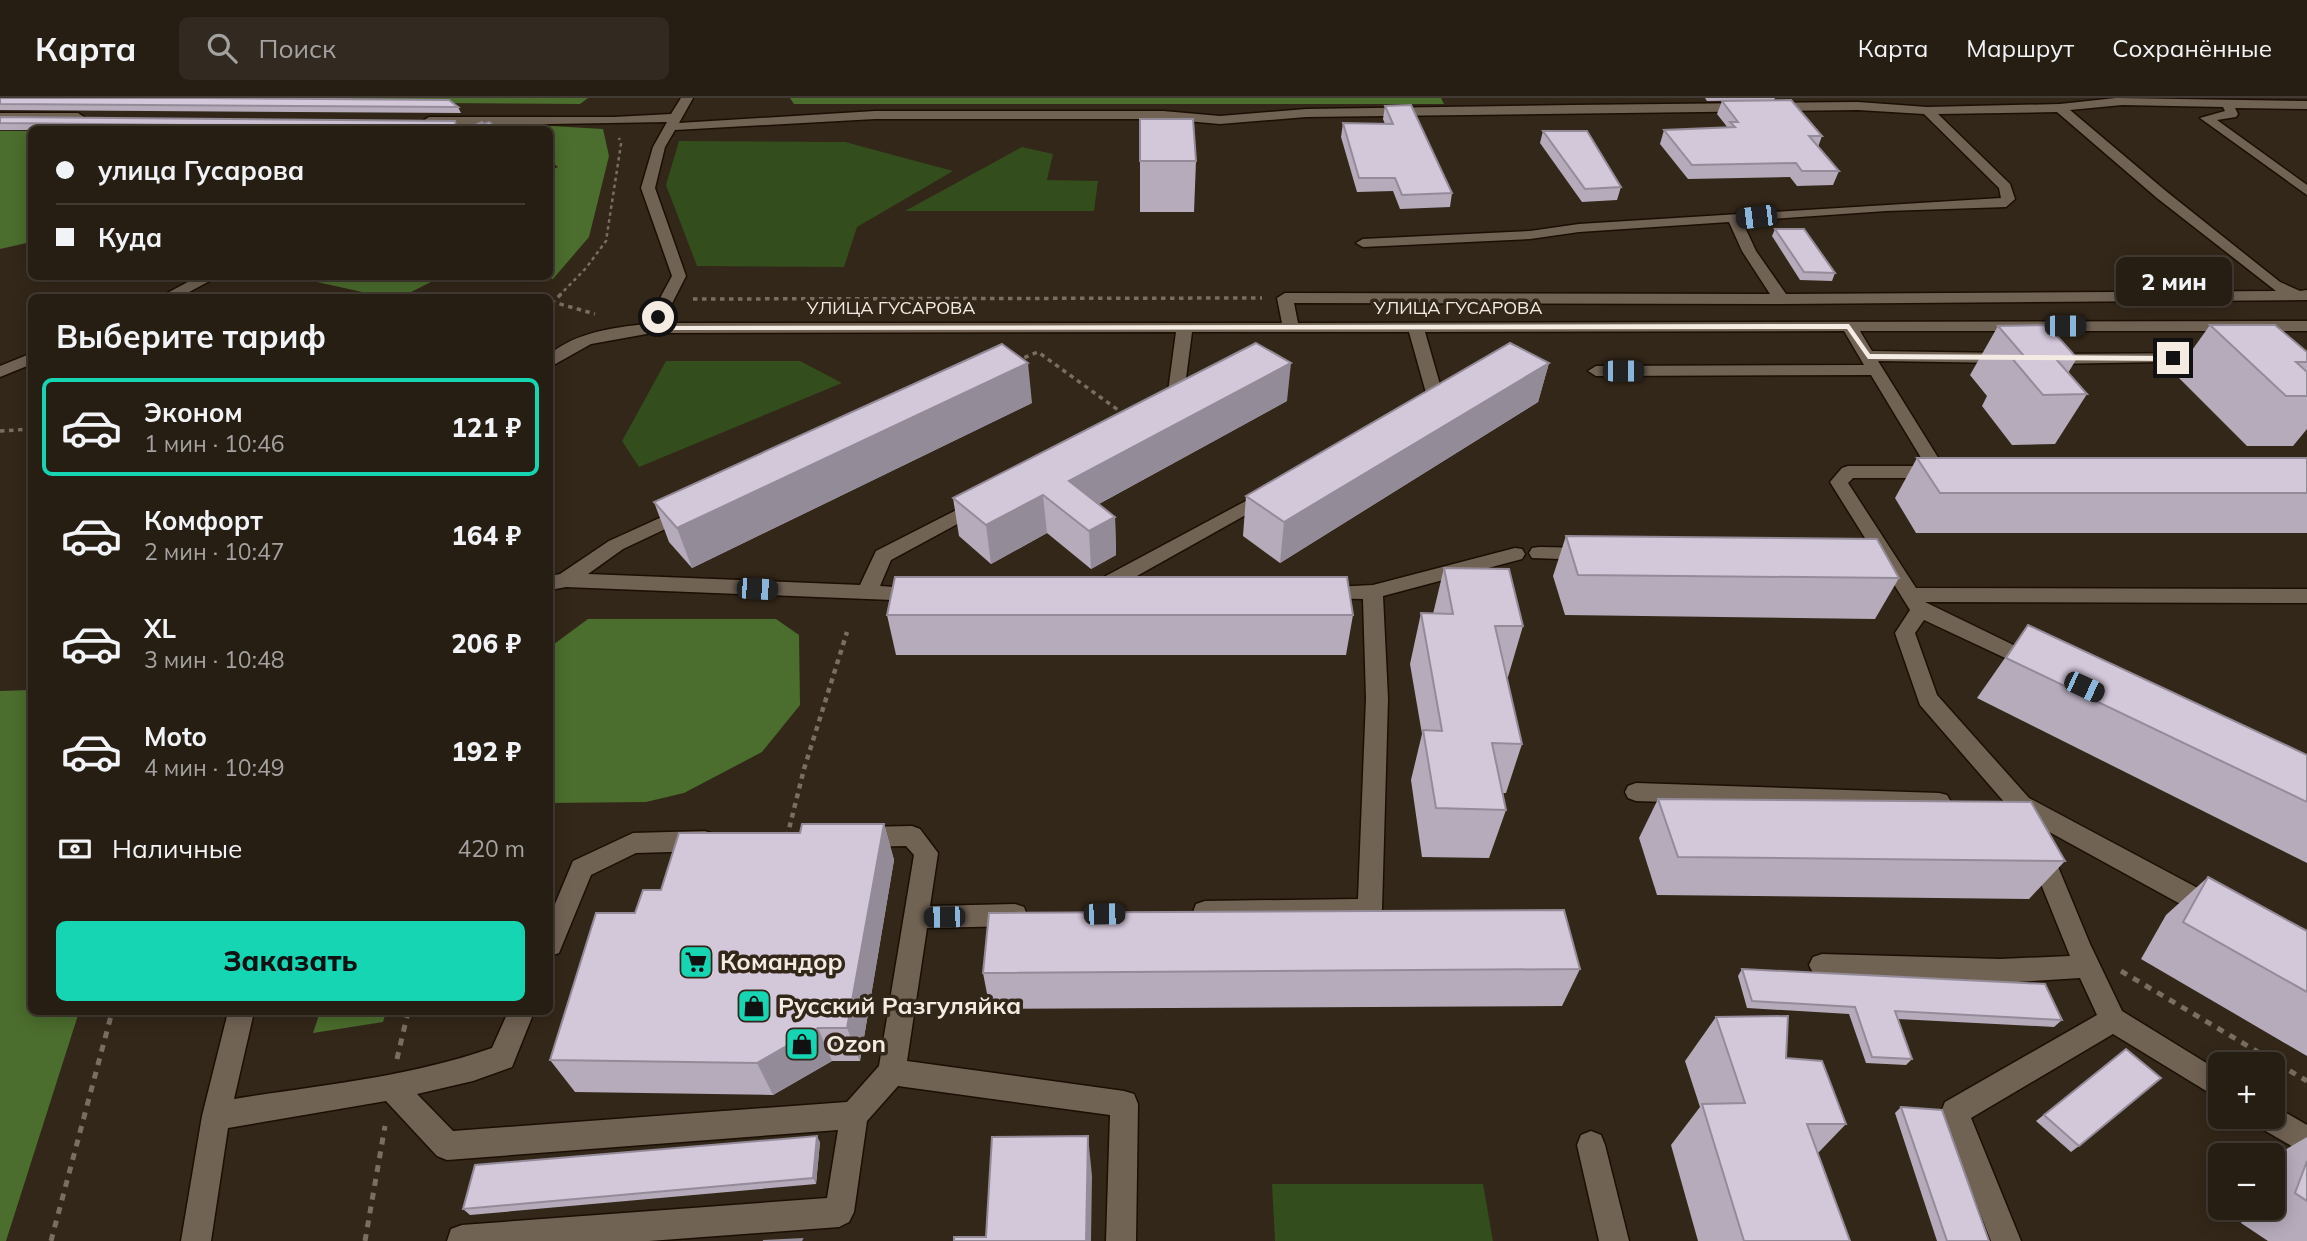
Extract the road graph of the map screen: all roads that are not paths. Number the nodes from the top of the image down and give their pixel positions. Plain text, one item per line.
1 (687, 98) edge
2 (2228, 103) junction
3 (2307, 105) edge
4 (2060, 108) junction
5 (1927, 111) junction
6 (0, 117) edge
7 (97, 118) edge
8 (416, 121) edge
9 (485, 121) junction
10 (672, 122) junction
11 (474, 126) edge
12 (2307, 191) edge
13 (1735, 219) junction
14 (1363, 243) dead end
15 (203, 280) edge
16 (174, 294) edge
17 (2307, 294) edge
18 (1781, 299) junction
19 (1849, 326) junction
20 (2307, 326) edge
21 (1184, 327) junction
22 (1291, 327) junction
23 (652, 328) junction
24 (1416, 328) junction
25 (2227, 358) edge
26 (553, 359) edge
27 (2040, 359) junction
28 (28, 360) edge
29 (1871, 363) junction
30 (0, 372) edge
31 (1595, 372) dead end
32 (2057, 379) edge
33 (1413, 415) edge
34 (1135, 422) edge
35 (1281, 488) edge
36 (991, 498) edge
37 (703, 505) edge
38 (1539, 553) dead end
39 (1515, 554) dead end
40 (1609, 554) edge
41 (1858, 557) edge
42 (1886, 557) junction
43 (558, 581) edge
44 (1373, 592) junction
45 (1305, 593) edge
46 (866, 594) junction
47 (935, 594) edge
48 (1129, 594) edge
49 (2307, 596) edge
50 (1915, 603) junction
51 (2053, 673) edge
52 (1636, 792) dead end
53 (1966, 803) edge
54 (1994, 804) edge
55 (2021, 804) junction
56 (842, 837) edge
57 (731, 840) edge
58 (1178, 912) edge
59 (1041, 915) edge
60 (917, 917) junction
61 (2236, 922) edge
62 (553, 938) edge
63 (2083, 955) junction
64 (1822, 965) dead end
65 (240, 1015) edge
66 (520, 1015) edge
67 (2113, 1020) junction
68 (892, 1072) junction
69 (2208, 1079) edge
70 (391, 1087) junction
71 (854, 1115) junction
72 (216, 1116) junction
73 (2285, 1127) edge
74 (2307, 1141) edge
75 (1591, 1145) dead end
76 (583, 1237) edge
77 (462, 1240) edge
78 (196, 1241) edge
79 (1121, 1241) edge
80 (1614, 1241) edge
81 (2006, 1241) edge

1 - 10 street
2 - 3 street
2 - 4 street
2 - 12 street
4 - 5 street
4 - 17 street
5 - 10 street
5 - 13 street
6 - 7 street
8 - 9 street
9 - 10 street
9 - 11 street
10 - 23 street
13 - 14 street
13 - 18 street
15 - 16 street
17 - 18 street
18 - 22 street
19 - 20 street, УЛИЦА ГУСАРОВА
19 - 24 street, УЛИЦА ГУСАРОВА
19 - 29 street
21 - 22 street, УЛИЦА ГУСАРОВА
21 - 23 street, УЛИЦА ГУСАРОВА
21 - 34 street
22 - 24 street, УЛИЦА ГУСАРОВА
23 - 26 street, УЛИЦА ГУСАРОВА
24 - 33 street
25 - 27 street
27 - 29 street
27 - 32 street
28 - 30 street
29 - 31 street
29 - 42 street
35 - 48 street
36 - 46 street
37 - 43 street
38 - 40 street
39 - 44 street
41 - 42 street
42 - 50 street
43 - 46 street
44 - 45 street
44 - 58 street
46 - 47 street
49 - 50 street
50 - 51 street
50 - 55 street
52 - 53 street
54 - 55 street
55 - 61 street
55 - 63 street
56 - 60 street
57 - 62 street
59 - 60 street
60 - 68 street
63 - 64 street
63 - 67 street
65 - 72 street
66 - 70 street
67 - 69 street
67 - 81 street
68 - 71 street
68 - 79 street
70 - 71 street
70 - 72 street
71 - 76 street
72 - 78 street
73 - 74 street
75 - 80 street
76 - 77 street

